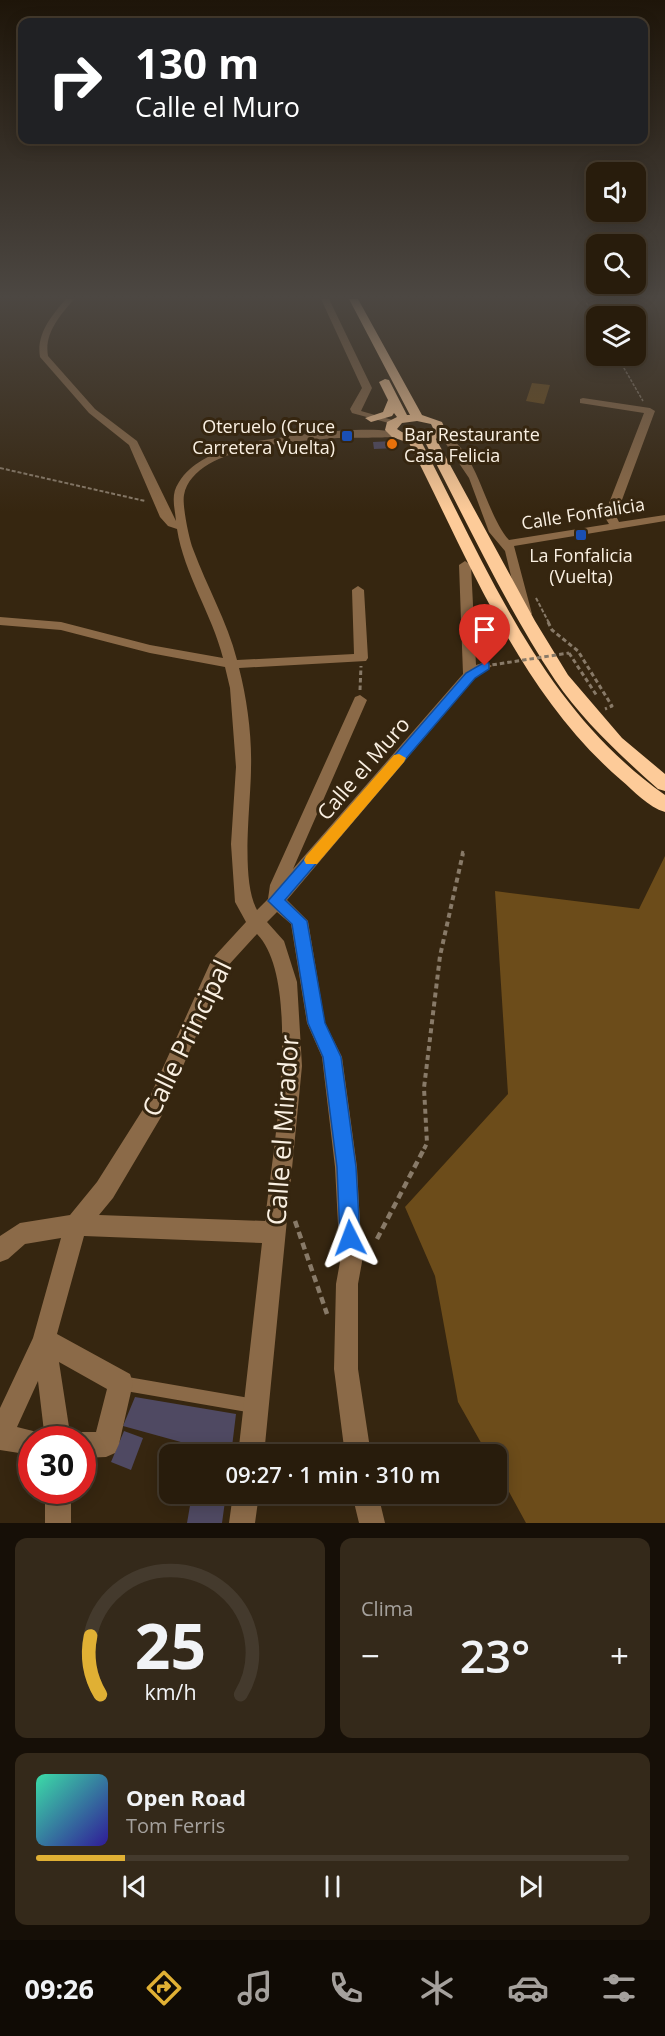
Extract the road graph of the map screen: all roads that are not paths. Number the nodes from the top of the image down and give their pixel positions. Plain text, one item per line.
1 (56, 370) edge
2 (359, 370) edge
3 (378, 370) edge
4 (392, 370) edge
5 (394, 400) junction
6 (583, 401) dead end
7 (357, 413) junction
8 (417, 417) junction
9 (371, 418) junction
10 (396, 425) junction
11 (333, 435) junction
12 (427, 438) junction
13 (665, 518) edge
14 (615, 525) junction
15 (181, 526) junction
16 (507, 543) junction
17 (465, 565) dead end
18 (358, 590) dead end
19 (0, 621) edge
20 (527, 621) junction
21 (232, 664) junction
22 (485, 666) road end
23 (470, 675) junction
24 (360, 700) road end
25 (665, 784) edge
26 (665, 805) edge
27 (276, 901) junction
28 (255, 921) junction
29 (76, 1225) junction
30 (275, 1232) junction
31 (0, 1251) edge
32 (44, 1340) junction
33 (121, 1383) junction
34 (257, 1406) junction
35 (56, 1426) edge
36 (0, 1436) edge
37 (18, 1439) edge
38 (96, 1444) edge
39 (252, 1444) edge
40 (356, 1444) edge
41 (58, 1504) edge
42 (245, 1504) edge
43 (368, 1504) edge
44 (58, 1523) edge
45 (242, 1523) edge
46 (372, 1523) edge

1 - 15 street
2 - 7 street
3 - 5 highway
4 - 8 highway
5 - 9 highway
5 - 10 highway
6 - 14 street
7 - 9 street
7 - 11 street
8 - 10 highway
8 - 12 highway
9 - 10 street
10 - 11 street
10 - 12 highway
11 - 15 street
12 - 16 street
12 - 20 highway
12 - 26 highway
13 - 14 street, Calle Fonfalicia
14 - 16 street, Calle Fonfalicia
15 - 21 street
16 - 20 street
17 - 23 street
18 - 21 street
19 - 21 street
20 - 25 highway
21 - 28 street
22 - 23 street, Calle el Muro
23 - 27 street, Calle el Muro
24 - 27 street
27 - 28 street
27 - 40 street
28 - 29 street, Calle Principal
28 - 30 street, Calle el Mirador
29 - 30 street
29 - 31 street
29 - 32 street, Calle Principal
30 - 34 street, Calle el Mirador
32 - 33 street
32 - 35 street, Calle Principal
32 - 36 street
33 - 34 lane
33 - 38 street
34 - 39 street, Calle el Mirador
36 - 37 street
41 - 44 street
42 - 45 street
43 - 46 street

